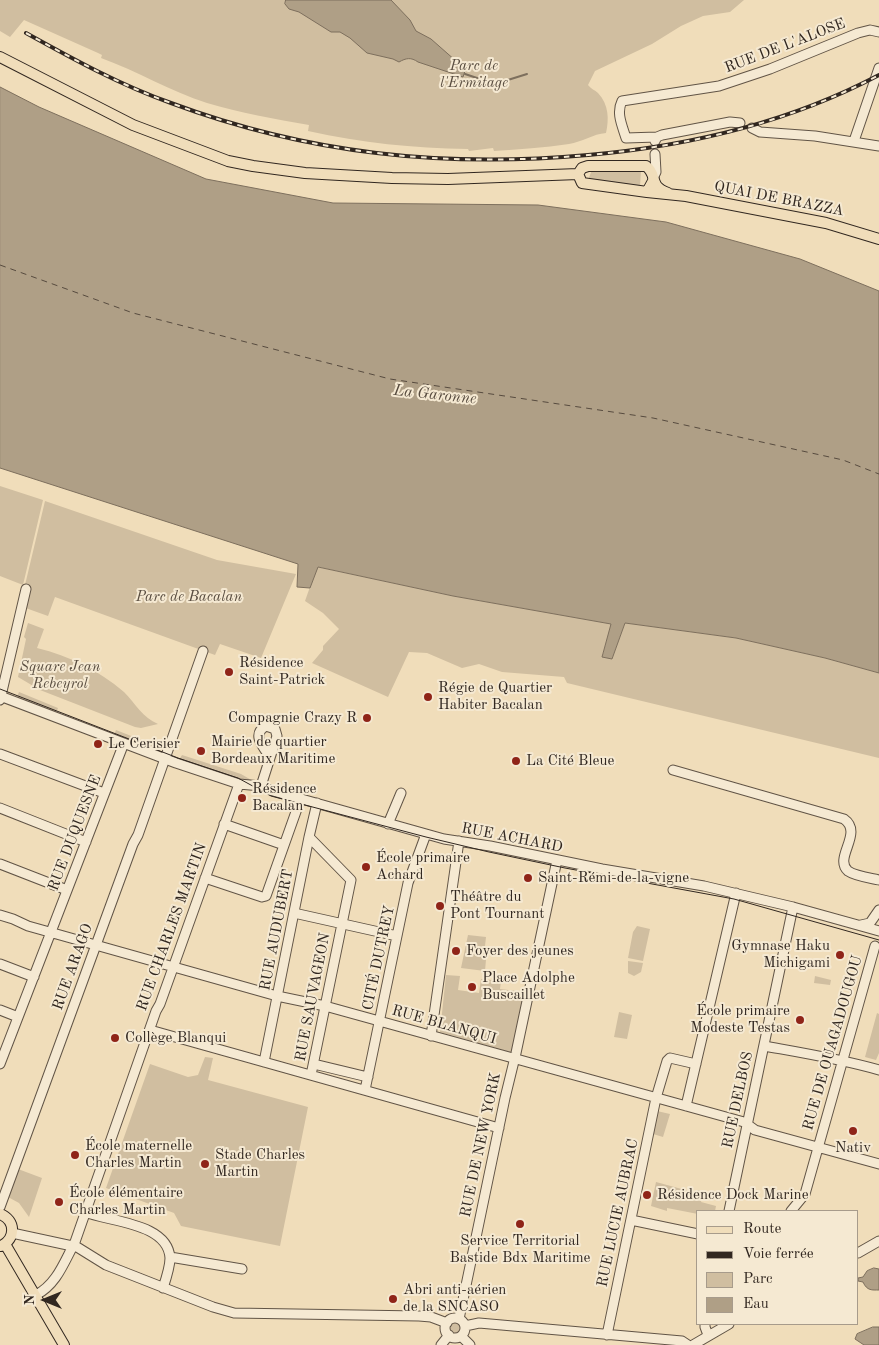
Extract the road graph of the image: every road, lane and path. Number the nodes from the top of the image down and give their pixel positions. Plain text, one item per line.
1 (879, 32) edge
2 (0, 57) edge
3 (879, 68) edge
4 (876, 86) edge
5 (740, 123) dead end
6 (752, 128) dead end
7 (854, 141) junction
8 (879, 146) edge
9 (646, 166) junction
10 (578, 174) junction
11 (653, 180) junction
12 (647, 192) junction
13 (673, 195) junction
14 (879, 239) edge
15 (26, 588) dead end
16 (203, 651) dead end
17 (0, 697) edge
18 (124, 743) junction
19 (0, 754) edge
20 (270, 757) dead end
21 (165, 759) junction
22 (672, 770) dead end
23 (239, 784) junction
24 (261, 786) junction
25 (104, 793) junction
26 (401, 793) dead end
27 (318, 803) junction
28 (0, 808) edge
29 (297, 810) dead end
30 (224, 824) junction
31 (388, 824) junction
32 (426, 834) junction
33 (309, 837) junction
34 (458, 840) junction
35 (86, 842) junction
36 (284, 845) junction
37 (557, 860) junction
38 (0, 864) edge
39 (205, 878) junction
40 (879, 880) edge
41 (67, 890) junction
42 (736, 893) junction
43 (793, 907) junction
44 (879, 910) edge
45 (294, 913) junction
46 (0, 915) edge
47 (879, 916) edge
48 (342, 924) junction
49 (861, 925) junction
50 (879, 931) edge
51 (51, 932) junction
52 (397, 936) junction
53 (96, 945) junction
54 (875, 946) dead end
55 (0, 964) edge
56 (173, 967) junction
57 (34, 977) junction
58 (277, 996) junction
59 (326, 1006) junction
60 (0, 1010) edge
61 (18, 1017) junction
62 (380, 1020) junction
63 (150, 1030) junction
64 (431, 1036) junction
65 (764, 1046) junction
66 (515, 1058) junction
67 (843, 1060) junction
68 (1, 1061) edge
69 (264, 1062) junction
70 (314, 1064) junction
71 (696, 1064) junction
72 (879, 1070) edge
73 (311, 1075) junction
74 (368, 1077) junction
75 (365, 1090) junction
76 (656, 1098) junction
77 (686, 1106) junction
78 (748, 1123) junction
79 (499, 1128) junction
80 (818, 1147) junction
81 (879, 1164) edge
82 (0, 1207) edge
83 (729, 1210) edge
84 (792, 1210) edge
85 (86, 1212) junction
86 (0, 1214) edge
87 (631, 1220) junction
88 (12, 1233) junction
89 (696, 1234) edge
90 (879, 1241) edge
91 (3, 1245) edge
92 (73, 1246) junction
93 (859, 1252) edge
94 (170, 1257) junction
95 (242, 1270) dead end
96 (163, 1288) junction
97 (36, 1295) junction
98 (447, 1323) junction
99 (462, 1323) junction
100 (706, 1325) edge
101 (727, 1325) edge
102 (607, 1335) junction
103 (708, 1335) junction
104 (448, 1336) junction
105 (462, 1336) junction
106 (64, 1345) edge
107 (441, 1345) edge
108 (470, 1345) edge
109 (688, 1345) edge
110 (693, 1345) edge

1 - 5 street, RUE DE L'ALOSE
2 - 10 main road
3 - 4 street
4 - 7 street
6 - 7 street
7 - 8 street
9 - 10 main road
9 - 11 main road
9 - 11 street
10 - 12 main road, QUAI DE BRAZZA
11 - 12 main road
11 - 13 main road, QUAI DE BRAZZA
12 - 13 main road, QUAI DE BRAZZA
13 - 14 main road, QUAI DE BRAZZA
15 - 17 street
16 - 21 street, RUE ARAGO
17 - 18 street, RUE ACHARD
18 - 21 street, RUE ACHARD
18 - 25 street, RUE DUQUESNE
19 - 25 street
20 - 24 street
21 - 23 street, RUE ACHARD
21 - 53 street, RUE ARAGO
22 - 40 street
23 - 24 street, RUE ACHARD
23 - 30 street, RUE CHARLES MARTIN
24 - 27 street, RUE ACHARD
25 - 35 street, RUE DUQUESNE
26 - 31 street
27 - 31 street, RUE ACHARD
27 - 33 street, RUE AUDUBERT
28 - 35 street
29 - 36 street
30 - 36 street
30 - 39 street, RUE CHARLES MARTIN
31 - 32 street, RUE ACHARD
32 - 34 street, RUE ACHARD
32 - 52 street, CITÉ DUTREY
33 - 45 street, RUE AUDUBERT
33 - 48 street, RUE SAUVAGEON
34 - 37 street, RUE ACHARD
34 - 64 street
35 - 41 street, RUE DUQUESNE
36 - 39 street
37 - 42 street, RUE ACHARD
37 - 66 street, RUE DE NEW YORK
38 - 41 street
39 - 56 street, RUE CHARLES MARTIN
41 - 51 street, RUE DUQUESNE
42 - 43 street, RUE ACHARD
42 - 71 street
43 - 49 street, RUE ACHARD
43 - 65 street, RUE DELBOS
44 - 49 street
45 - 48 street
45 - 58 street, RUE AUDUBERT
46 - 51 street, RUE BLANQUI
47 - 50 street
48 - 52 street
48 - 59 street, RUE SAUVAGEON
49 - 50 street, RUE ACHARD
51 - 53 street, RUE BLANQUI
51 - 57 street, RUE DUQUESNE
52 - 62 street, CITÉ DUTREY
53 - 56 street, RUE BLANQUI
53 - 82 street, RUE ARAGO
54 - 67 street, RUE DE OUAGADOUGOU
55 - 57 street
56 - 58 street, RUE BLANQUI
56 - 63 street, RUE CHARLES MARTIN
57 - 61 street, RUE DUQUESNE
58 - 59 street, RUE BLANQUI
58 - 69 street, RUE AUDUBERT
59 - 62 street, RUE BLANQUI
59 - 70 street, RUE SAUVAGEON
60 - 61 street
61 - 68 street, RUE DUQUESNE
62 - 64 street, RUE BLANQUI
62 - 74 street, CITÉ DUTREY
63 - 69 street
63 - 85 street, RUE CHARLES MARTIN
64 - 66 street, RUE BLANQUI
65 - 67 street
65 - 78 street, RUE DELBOS
66 - 76 street, RUE BLANQUI
66 - 79 street, RUE DE NEW YORK
67 - 72 street
67 - 80 street, RUE DE OUAGADOUGOU
69 - 73 street
70 - 73 street, RUE SAUVAGEON
70 - 74 street
71 - 76 street, RUE LUCIE AUBRAC
71 - 77 street
73 - 75 street
74 - 75 street, CITÉ DUTREY
75 - 79 street
76 - 77 street, RUE BLANQUI
76 - 87 street, RUE LUCIE AUBRAC
77 - 78 street, RUE BLANQUI
78 - 80 street, RUE BLANQUI
78 - 83 street, RUE DELBOS
79 - 99 street, RUE DE NEW YORK
80 - 81 street, RUE BLANQUI
80 - 84 street, RUE DE OUAGADOUGOU
85 - 92 street, RUE CHARLES MARTIN
85 - 94 street
86 - 88 main road
87 - 89 street
87 - 102 street, RUE LUCIE AUBRAC
88 - 91 main road
88 - 92 street
90 - 93 street
91 - 97 main road
92 - 96 street
92 - 97 street, RUE CHARLES MARTIN
94 - 95 street
94 - 96 street
96 - 98 street
97 - 106 main road
98 - 99 street
98 - 104 street
99 - 102 street
99 - 105 street
100 - 103 street
101 - 103 street
102 - 109 street
103 - 110 street
104 - 105 street
104 - 107 street
105 - 108 street

